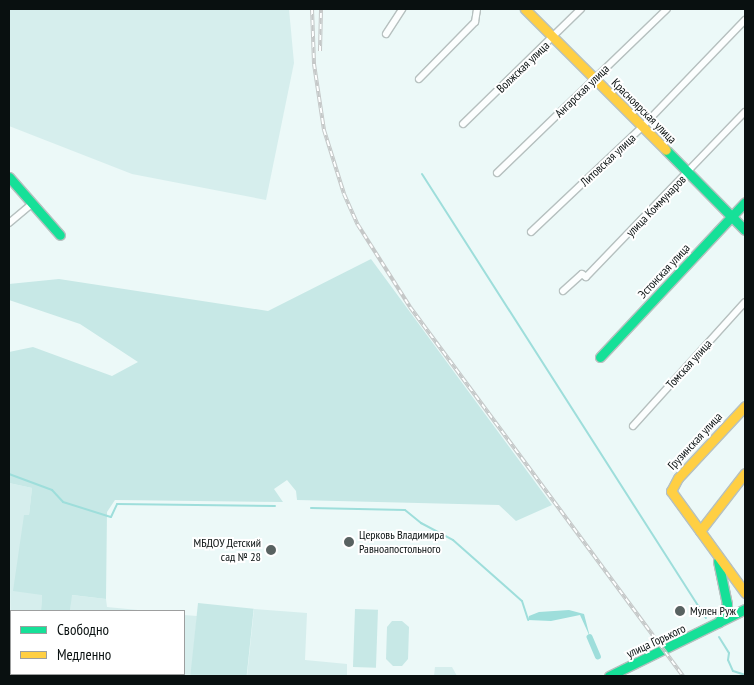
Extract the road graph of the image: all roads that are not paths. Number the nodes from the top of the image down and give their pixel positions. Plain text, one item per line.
1 (402, 9) edge
2 (477, 9) edge
3 (525, 9) edge
4 (581, 9) edge
5 (667, 9) edge
6 (745, 20) edge
7 (386, 34) dead end
8 (553, 37) junction
9 (419, 79) dead end
10 (595, 80) junction
11 (745, 112) edge
12 (464, 124) dead end
13 (642, 127) junction
14 (497, 173) dead end
15 (688, 173) junction
16 (9, 177) edge
17 (745, 202) edge
18 (32, 204) junction
19 (732, 216) junction
20 (9, 223) edge
21 (745, 230) edge
22 (530, 232) dead end
23 (60, 235) dead end
24 (563, 291) dead end
25 (745, 302) edge
26 (600, 356) dead end
27 (745, 406) edge
28 (633, 426) dead end
29 (745, 473) edge
30 (700, 531) junction
31 (710, 545) junction
32 (745, 594) edge
33 (745, 609) edge
34 (712, 627) junction
35 (609, 676) edge

1 - 7 street
2 - 9 street
3 - 8 street, Красноярская улица
4 - 8 street, Волжская улица
5 - 10 street, Ангарская улица
6 - 13 street, Литовская улица
8 - 10 street, Красноярская улица
8 - 12 street, Волжская улица
10 - 13 street, Красноярская улица
10 - 14 street, Ангарская улица
11 - 15 street, улица Коммунаров
13 - 15 street, Красноярская улица
13 - 22 street, Литовская улица
15 - 19 street, Красноярская улица
15 - 24 street, улица Коммунаров
16 - 18 street
17 - 19 street, Эстонская улица
18 - 20 street
18 - 23 street
19 - 21 street, Красноярская улица
19 - 26 street, Эстонская улица
25 - 28 street, Томская улица
27 - 30 street, Грузинская улица
29 - 30 street
30 - 31 street, Грузинская улица
31 - 32 street, Грузинская улица
31 - 34 street
33 - 34 street, улица Горького
34 - 35 street, улица Горького

